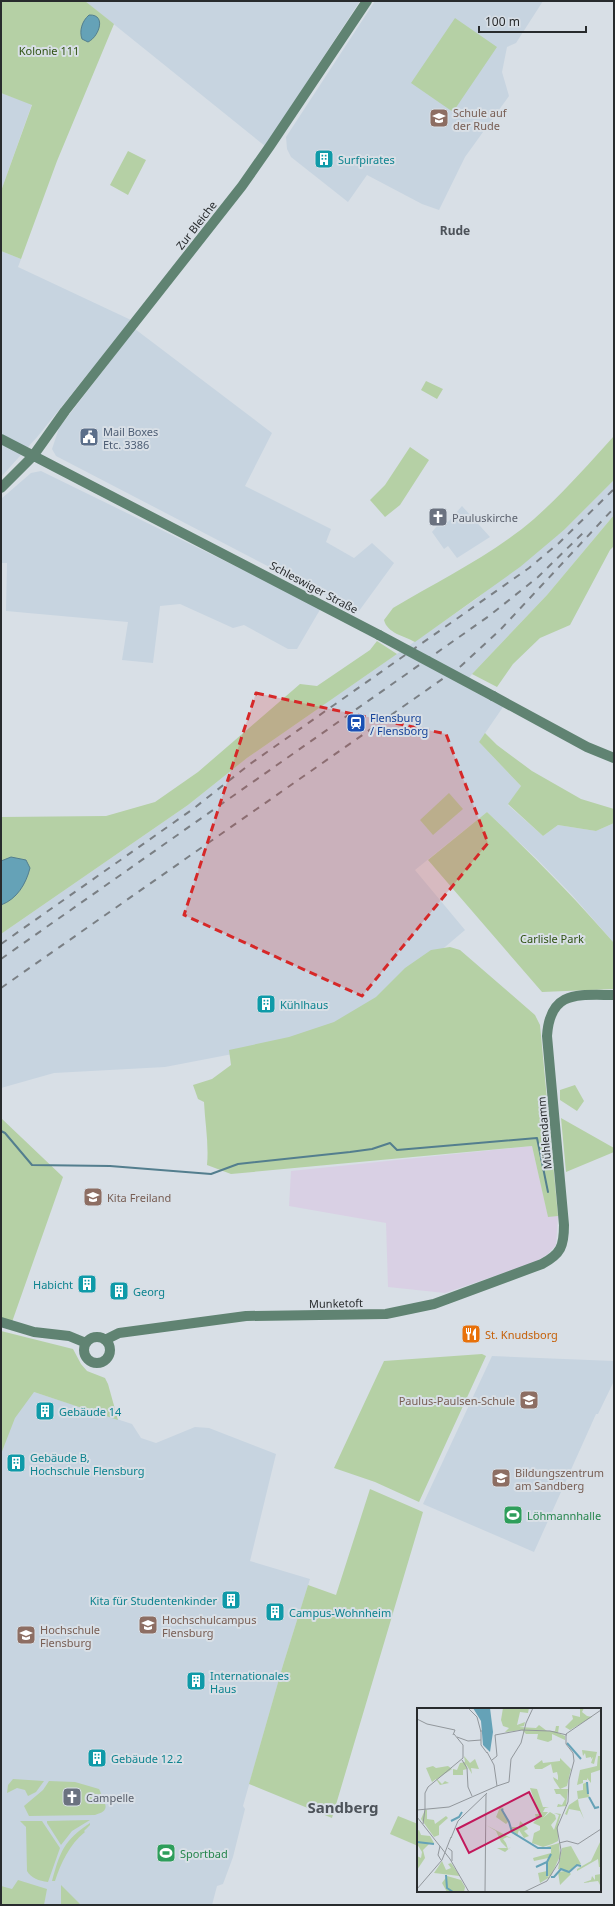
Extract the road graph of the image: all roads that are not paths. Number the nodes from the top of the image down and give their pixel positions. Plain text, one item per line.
1 (366, 1) edge
2 (1, 439) edge
3 (33, 456) junction
4 (1, 488) edge
5 (614, 758) edge
6 (614, 995) edge
7 (558, 1253) joint
8 (1, 1322) edge
9 (105, 1340) junction
10 (86, 1343) junction

1 - 3 street, Zur Bleiche
2 - 3 street, Schleswiger Straße
3 - 4 street, Zur Bleiche
3 - 5 street, Schleswiger Straße, bridge
6 - 7 street, Mühlendamm
7 - 9 street, Munketoft
8 - 10 street
9 - 10 street, Munketoft
9 - 10 street

